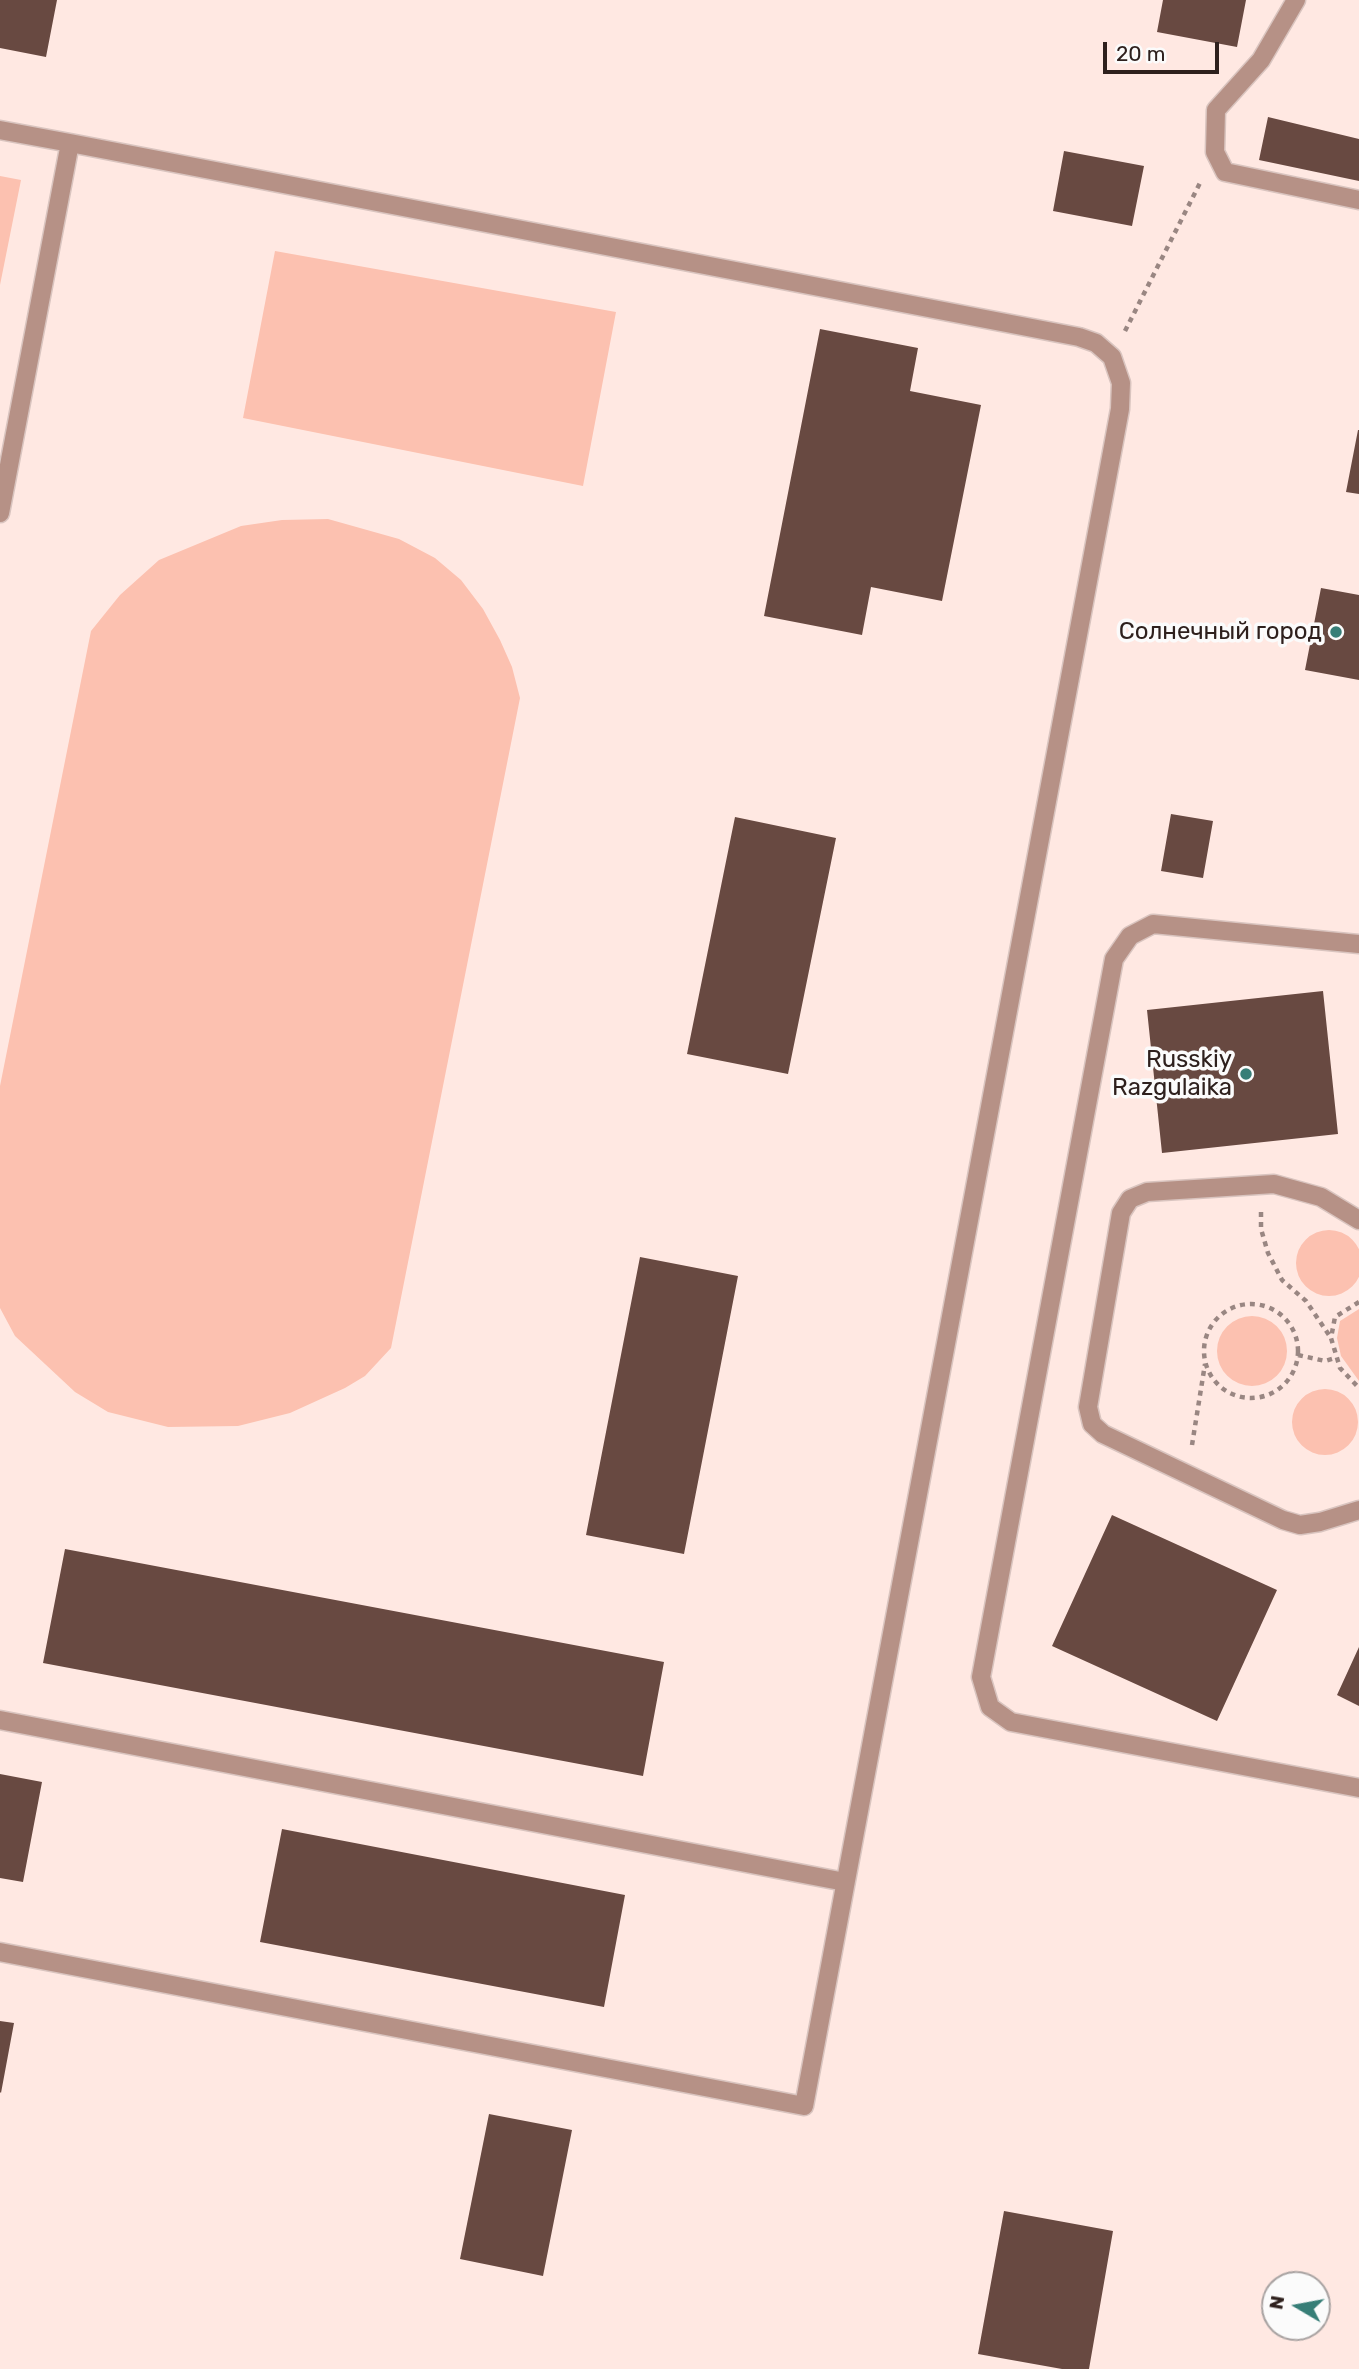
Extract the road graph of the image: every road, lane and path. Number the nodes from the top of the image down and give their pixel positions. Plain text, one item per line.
1 (1296, 0) edge
2 (0, 130) edge
3 (71, 143) junction
4 (1215, 152) junction
5 (1359, 201) edge
6 (1112, 357) junction
7 (0, 513) edge
8 (1359, 944) edge
9 (1262, 1185) junction
10 (1359, 1220) edge
11 (1359, 1302) edge
12 (1332, 1338) junction
13 (1298, 1355) junction
14 (1335, 1358) junction
15 (1205, 1363) junction
16 (1359, 1388) edge
17 (1185, 1473) junction
18 (1359, 1510) edge
19 (0, 1720) edge
20 (1359, 1788) edge
21 (845, 1882) junction
22 (0, 1952) edge

1 - 4 lane
2 - 3 lane
3 - 6 lane
3 - 7 lane
4 - 5 lane
4 - 6 path
6 - 21 lane
8 - 20 lane
9 - 10 lane
9 - 12 path
9 - 17 lane
11 - 12 path
12 - 14 path
13 - 14 path
13 - 15 path
13 - 15 path
14 - 16 path
15 - 17 path
17 - 18 lane
19 - 21 lane
21 - 22 lane

